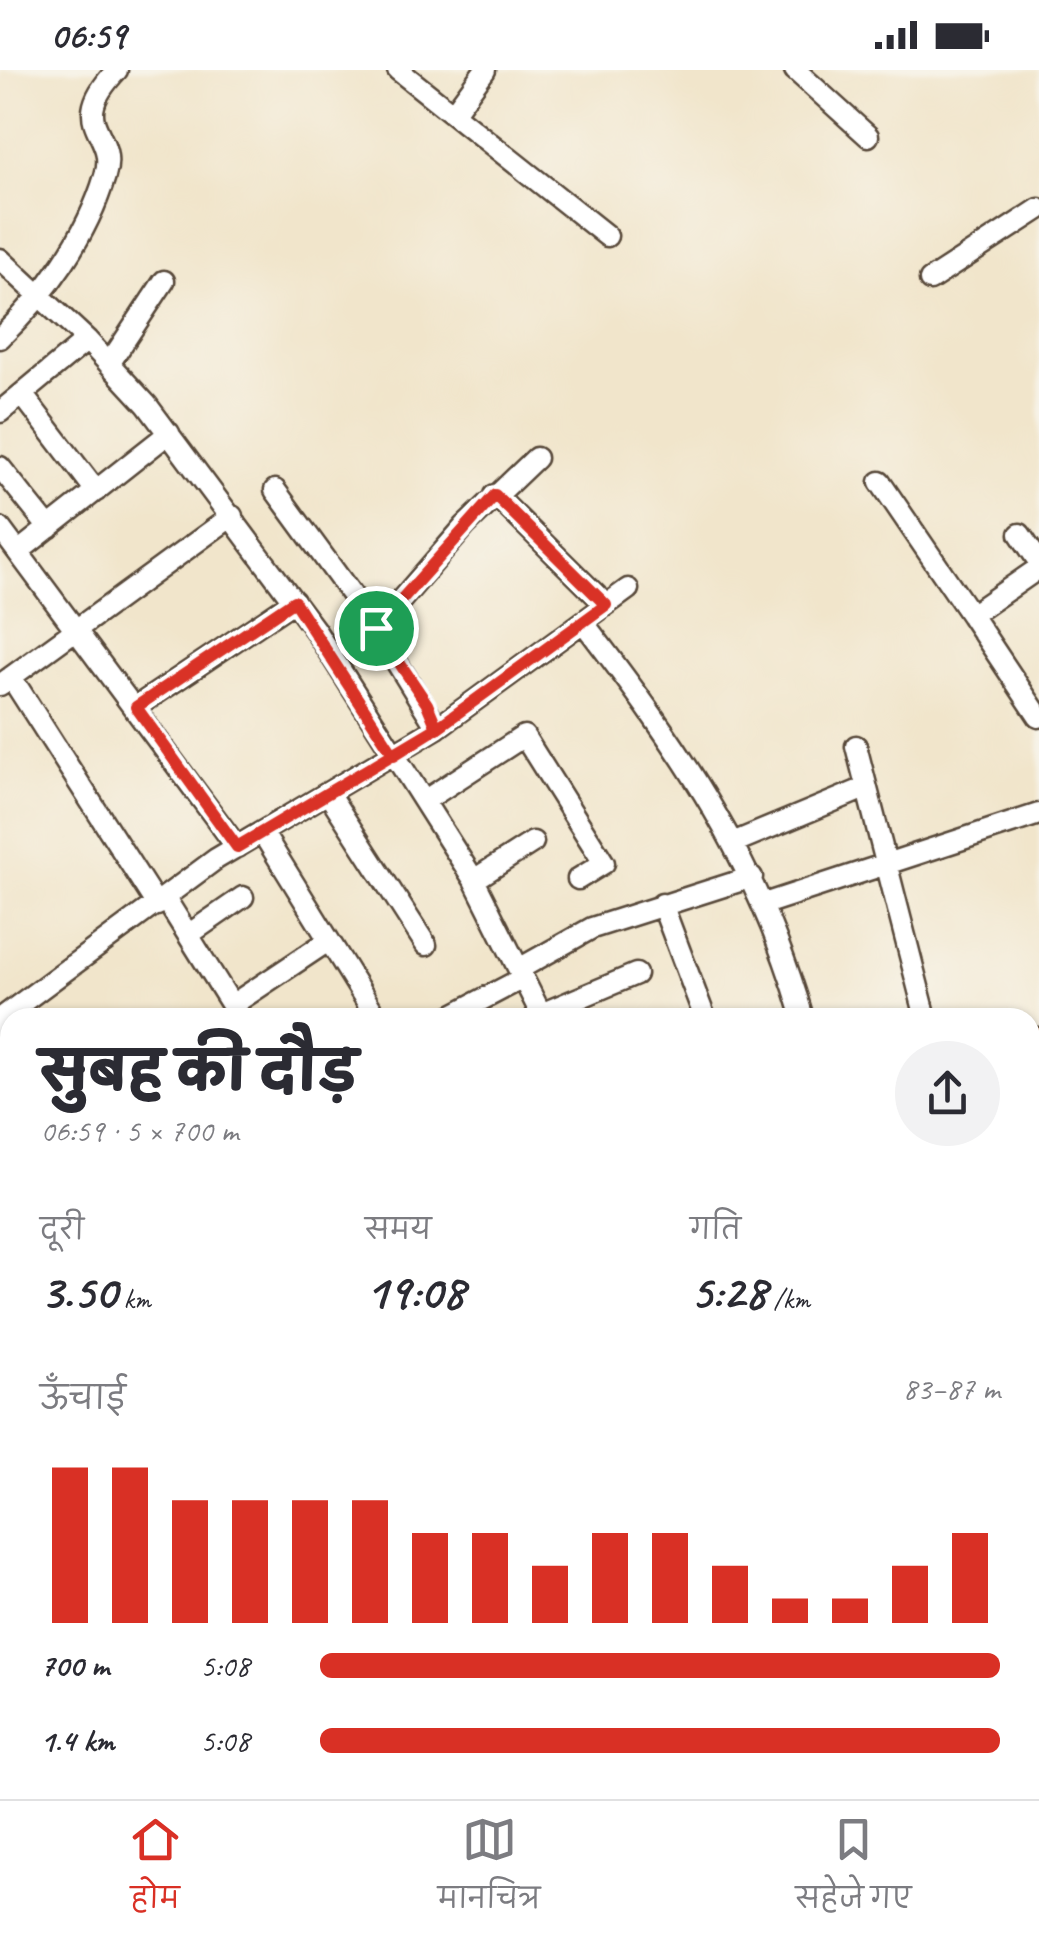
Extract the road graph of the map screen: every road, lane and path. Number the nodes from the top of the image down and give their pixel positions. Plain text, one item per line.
1 (117, 70) edge
2 (398, 70) edge
3 (484, 70) edge
4 (795, 70) edge
5 (455, 111) junction
6 (868, 136) dead end
7 (1039, 209) edge
8 (607, 236) dead end
9 (0, 258) edge
10 (930, 280) dead end
11 (164, 281) dead end
12 (42, 298) junction
13 (0, 338) edge
14 (87, 340) junction
15 (109, 364) junction
16 (22, 394) junction
17 (0, 412) edge
18 (169, 433) junction
19 (536, 458) dead end
20 (0, 468) edge
21 (880, 482) dead end
22 (96, 490) junction
23 (275, 490) dead end
24 (495, 495) junction
25 (232, 516) junction
26 (0, 528) edge
27 (49, 528) junction
28 (1020, 534) dead end
29 (18, 552) junction
30 (1039, 565) edge
31 (628, 589) dead end
32 (294, 601) junction
33 (606, 605) junction
34 (971, 615) junction
35 (583, 622) junction
36 (376, 628) junction
37 (77, 630) junction
38 (5, 681) edge
39 (136, 707) junction
40 (1039, 717) edge
41 (437, 728) junction
42 (856, 746) dead end
43 (394, 755) junction
44 (865, 788) junction
45 (328, 793) junction
46 (424, 801) junction
47 (1039, 814) edge
48 (262, 832) junction
49 (533, 842) dead end
50 (735, 842) junction
51 (237, 847) junction
52 (886, 862) junction
53 (752, 877) junction
54 (578, 879) dead end
55 (474, 880) junction
56 (243, 896) dead end
57 (161, 902) junction
58 (662, 904) junction
59 (764, 904) junction
60 (188, 935) junction
61 (328, 941) junction
62 (426, 946) dead end
63 (521, 973) junction
64 (636, 974) dead end
65 (14, 1008) edge
66 (234, 1008) edge
67 (240, 1008) edge
68 (371, 1008) edge
69 (463, 1008) edge
70 (538, 1008) edge
71 (560, 1008) edge
72 (701, 1008) edge
73 (799, 1008) edge
74 (923, 1008) edge

1 - 12 street
2 - 5 street
3 - 5 street
4 - 6 street
5 - 8 street
7 - 10 street
9 - 12 street
11 - 15 street
12 - 13 street
12 - 14 street
14 - 15 street
14 - 16 street
15 - 18 street
16 - 17 street
16 - 22 street
18 - 22 street
18 - 25 street
19 - 24 street
20 - 27 street
21 - 34 street
22 - 27 street
23 - 36 street
24 - 33 street
24 - 36 street
25 - 32 street
25 - 37 street
26 - 29 street
27 - 29 street
28 - 30 street
29 - 37 street
30 - 34 street
31 - 33 street
32 - 39 street
32 - 43 street
33 - 35 street
34 - 40 street
35 - 41 street
35 - 50 street
36 - 41 street
37 - 38 street
37 - 39 street
38 - 57 street
39 - 51 street
41 - 43 street
42 - 44 street
43 - 45 street
43 - 46 street
44 - 50 street
44 - 52 street
45 - 48 street
45 - 62 street
46 - 54 street
46 - 55 street
47 - 52 street
48 - 51 street
48 - 61 street
49 - 55 street
50 - 53 street
51 - 57 street
52 - 59 street
52 - 74 street
53 - 58 street
53 - 59 street
55 - 63 street
56 - 60 street
57 - 60 street
57 - 65 street
58 - 63 street
58 - 72 street
59 - 73 street
60 - 66 street
61 - 67 street
61 - 68 street
63 - 69 street
63 - 70 street
64 - 71 street

